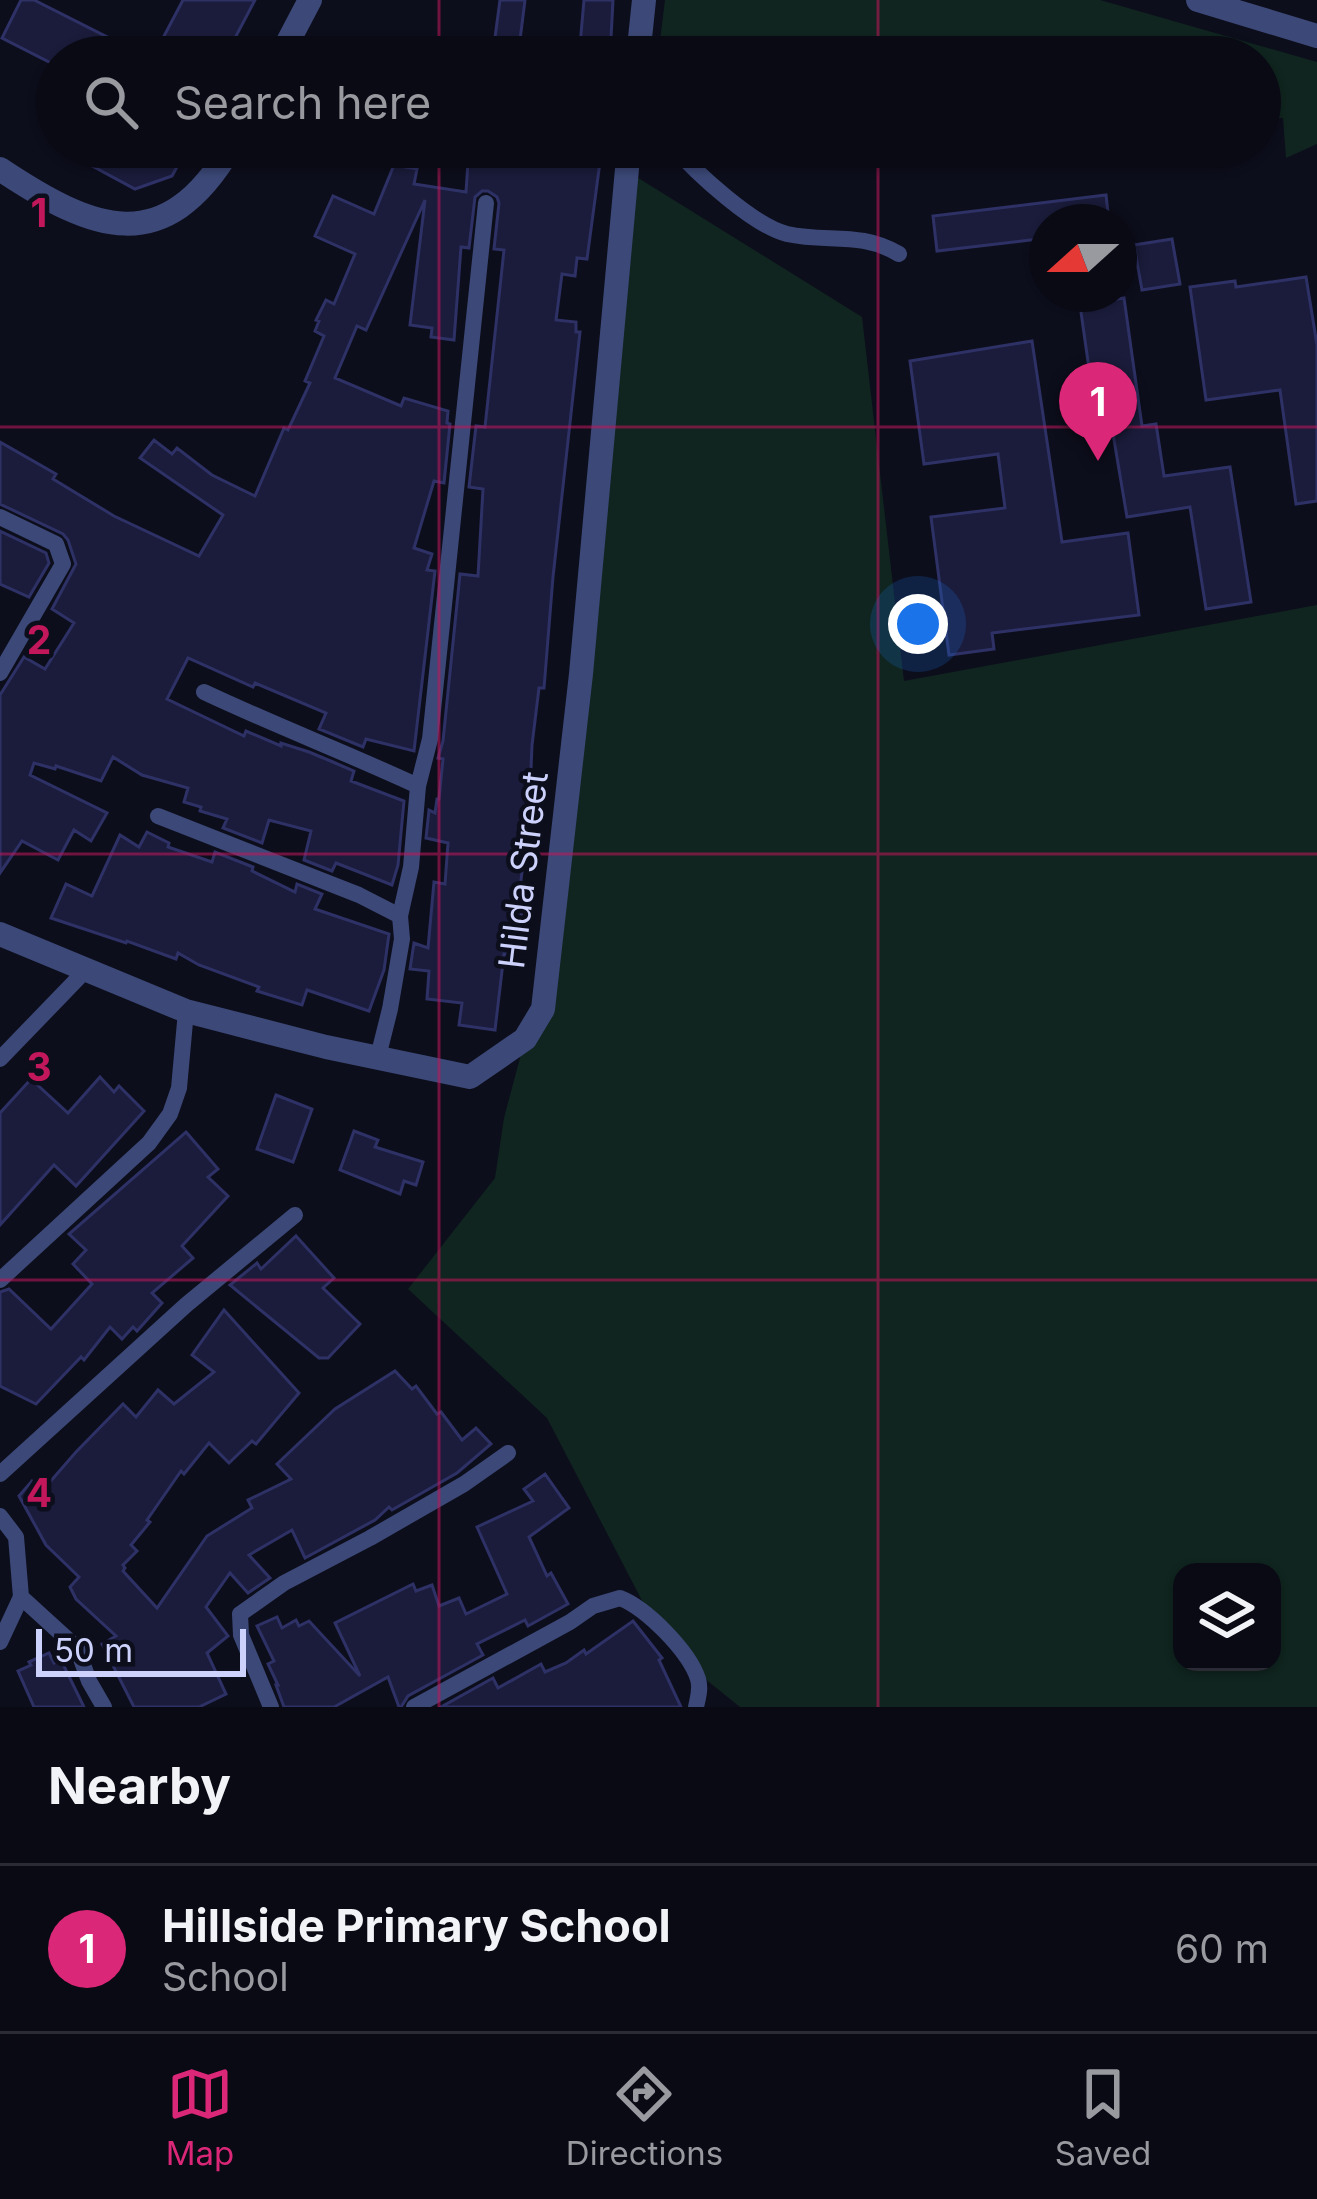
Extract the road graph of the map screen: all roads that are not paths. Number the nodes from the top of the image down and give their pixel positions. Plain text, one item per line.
1 (310, 0) edge
2 (644, 0) edge
3 (1198, 0) edge
4 (291, 36) edge
5 (640, 36) edge
6 (1317, 36) edge
7 (219, 168) edge
8 (627, 168) edge
9 (695, 168) edge
10 (0, 169) edge
11 (486, 203) dead end
12 (899, 254) dead end
13 (0, 517) edge
14 (0, 673) edge
15 (204, 692) dead end
16 (418, 786) junction
17 (158, 816) dead end
18 (400, 916) junction
19 (0, 934) edge
20 (85, 971) junction
21 (186, 1011) junction
22 (378, 1057) junction
23 (0, 1059) edge
24 (295, 1216) dead end
25 (0, 1280) edge
26 (508, 1453) dead end
27 (0, 1474) edge
28 (0, 1516) edge
29 (21, 1597) junction
30 (0, 1642) edge
31 (104, 1707) edge
32 (272, 1707) edge
33 (414, 1707) edge
34 (696, 1707) edge

1 - 4 street
2 - 5 street
3 - 6 street
7 - 10 street
8 - 22 street, Hilda Street
9 - 12 lane
11 - 16 lane
13 - 14 lane
15 - 16 lane
16 - 18 lane
17 - 18 lane
18 - 22 lane
19 - 20 street, Hilda Street
20 - 21 street, Hilda Street
20 - 23 lane
21 - 22 street, Hilda Street
21 - 25 lane
24 - 27 lane
26 - 32 lane
28 - 29 lane
29 - 30 lane
29 - 31 lane
33 - 34 lane

